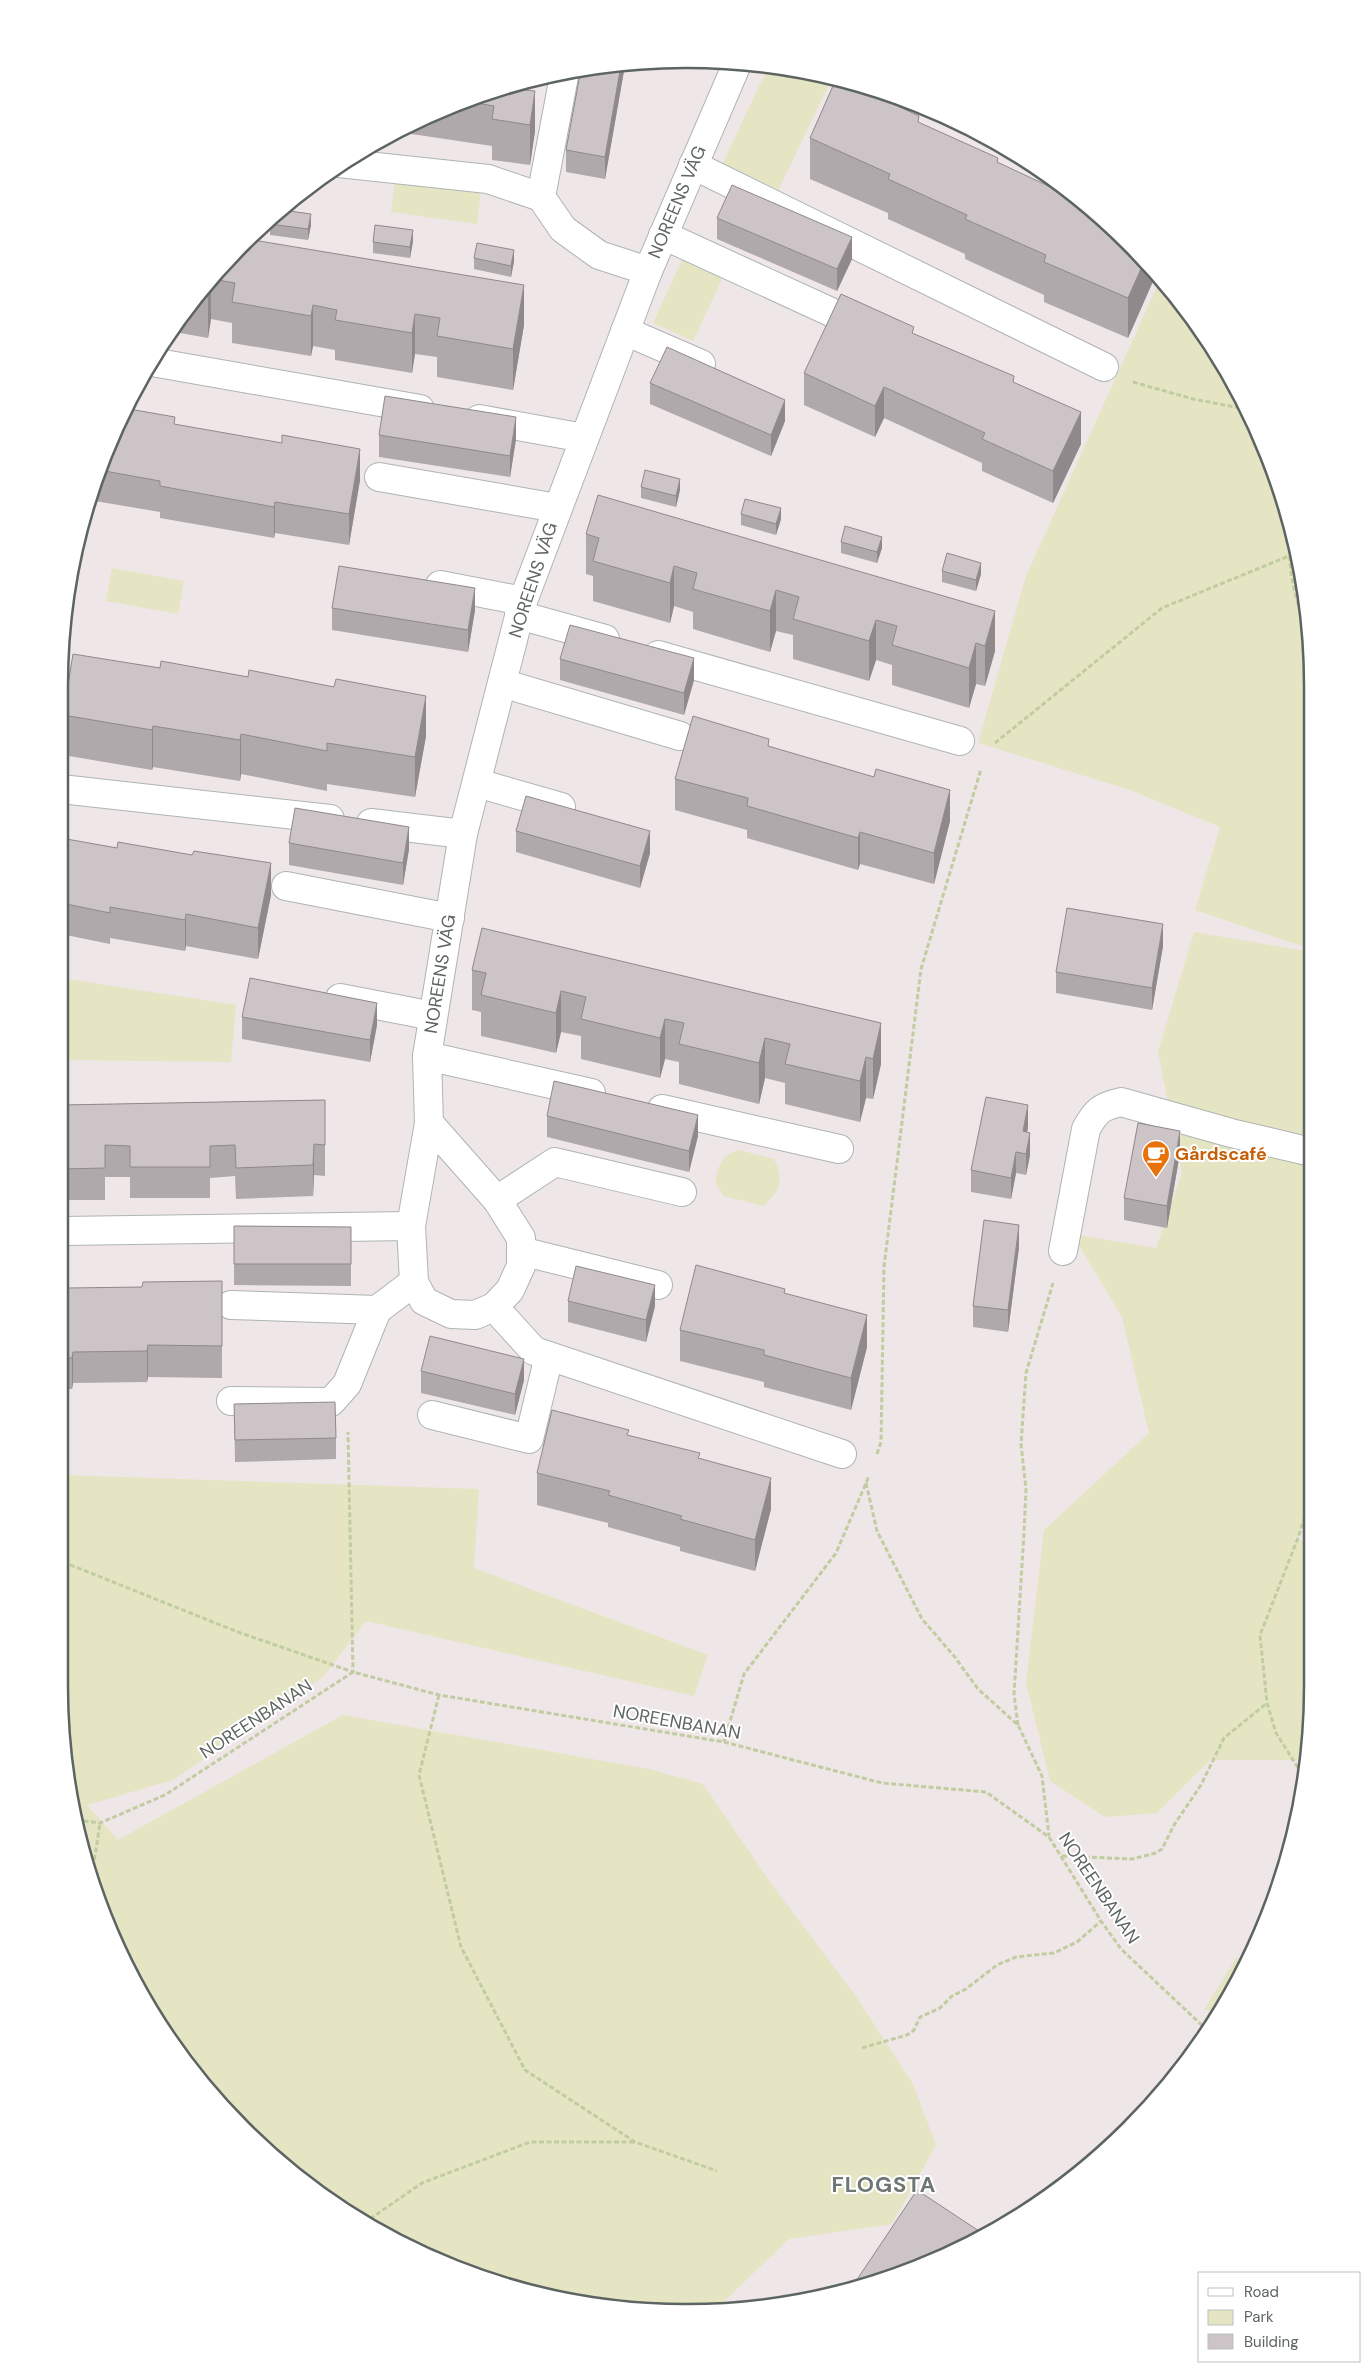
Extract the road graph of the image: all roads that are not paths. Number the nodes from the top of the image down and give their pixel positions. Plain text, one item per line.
1 (734, 70) edge
2 (563, 79) edge
3 (354, 165) edge
4 (693, 165) junction
5 (541, 197) junction
6 (663, 235) junction
7 (648, 272) junction
8 (833, 313) edge
9 (625, 331) junction
10 (158, 363) edge
11 (1104, 367) road end
12 (724, 374) edge
13 (584, 438) junction
14 (379, 478) dead end
15 (557, 508) junction
16 (418, 581) edge
17 (521, 608) junction
18 (502, 683) junction
19 (680, 736) dead end
20 (960, 741) road end
21 (476, 783) junction
22 (68, 790) edge
23 (588, 815) edge
24 (464, 834) junction
25 (286, 886) dead end
26 (450, 918) junction
27 (316, 994) edge
28 (434, 1016) junction
29 (427, 1056) junction
30 (429, 1123) junction
31 (839, 1149) dead end
32 (1304, 1150) edge
33 (682, 1192) dead end
34 (497, 1200) junction
35 (411, 1226) junction
36 (68, 1231) edge
37 (521, 1251) junction
38 (1063, 1251) road end
39 (414, 1282) junction
40 (658, 1285) dead end
41 (231, 1306) dead end
42 (494, 1307) junction
43 (377, 1310) junction
44 (548, 1356) junction
45 (231, 1401) dead end
46 (432, 1415) dead end
47 (842, 1454) road end

1 - 4 street, NOREENS VÄG
2 - 5 street
3 - 5 street
4 - 6 street, NOREENS VÄG
4 - 11 street
5 - 7 street
6 - 7 street, NOREENS VÄG
6 - 8 street
7 - 9 street, NOREENS VÄG
9 - 12 street
9 - 13 street, NOREENS VÄG
10 - 13 street
13 - 15 street, NOREENS VÄG
14 - 15 street
15 - 17 street, NOREENS VÄG
16 - 17 street
17 - 18 street, NOREENS VÄG
17 - 20 street
18 - 19 street
18 - 21 street, NOREENS VÄG
21 - 23 street
21 - 24 street, NOREENS VÄG
22 - 24 street
24 - 26 street, NOREENS VÄG
25 - 26 street
26 - 28 street, NOREENS VÄG
27 - 28 street
28 - 29 street, NOREENS VÄG
29 - 30 street, NOREENS VÄG
29 - 31 street
30 - 34 street, NOREENS VÄG
30 - 35 street, NOREENS VÄG
32 - 38 street
33 - 34 street
34 - 37 street, NOREENS VÄG
35 - 36 street
35 - 39 street, NOREENS VÄG
37 - 40 street
37 - 42 street, NOREENS VÄG
39 - 42 street, NOREENS VÄG
39 - 43 street
41 - 43 street
42 - 44 street
43 - 45 street
44 - 46 street
44 - 47 street

